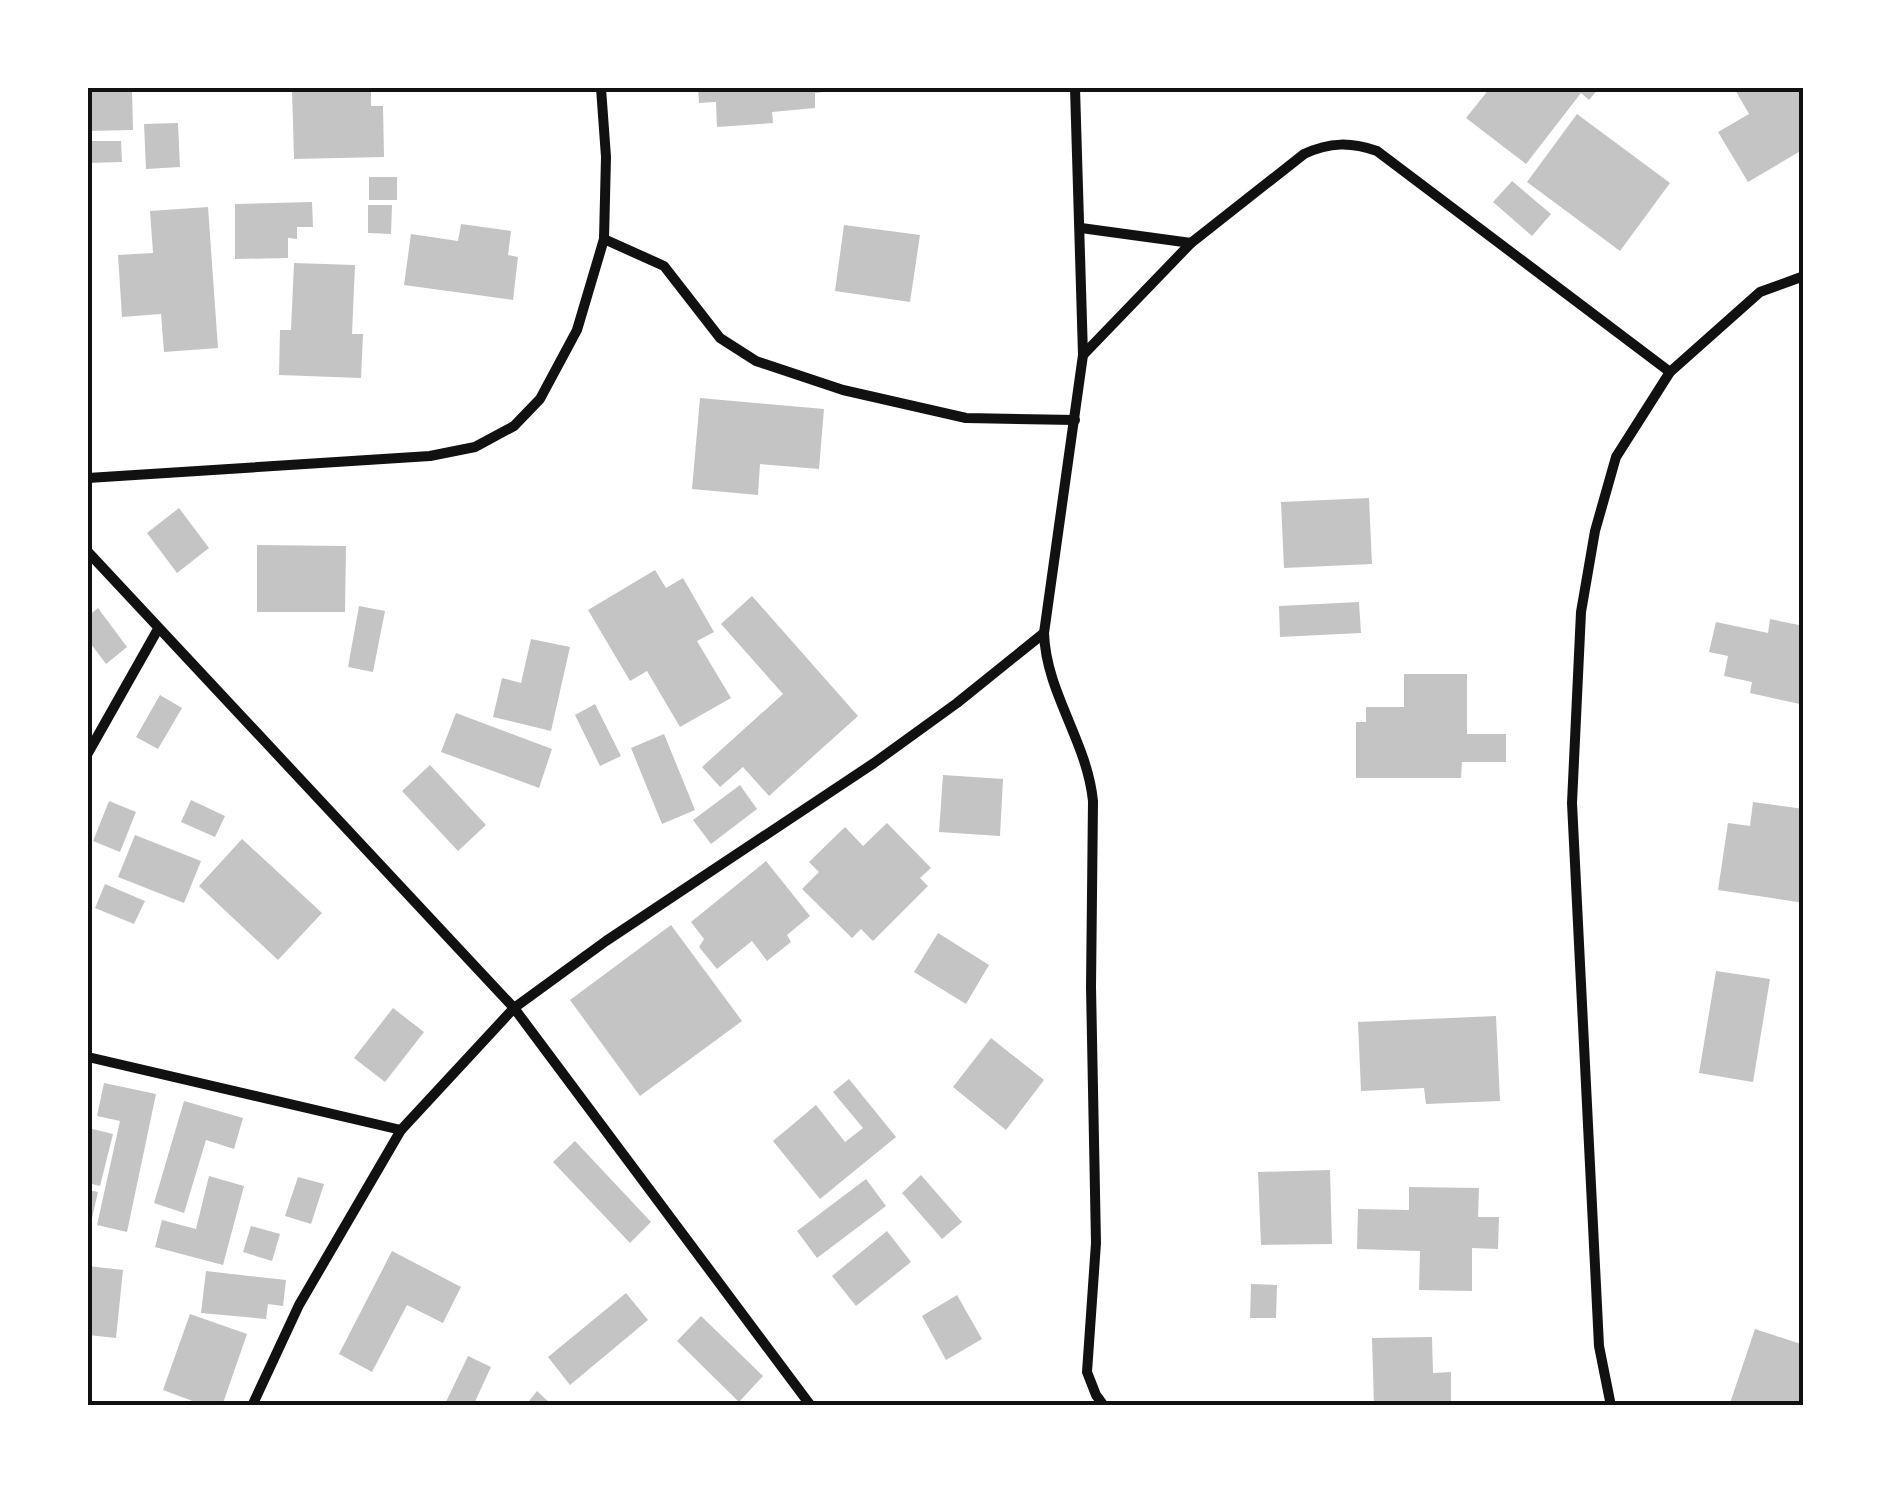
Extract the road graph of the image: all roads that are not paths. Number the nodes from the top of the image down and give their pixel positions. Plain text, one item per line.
1 (601, 88) edge
2 (1075, 88) edge
3 (1080, 228) junction
4 (604, 239) junction
5 (1191, 243) junction
6 (1804, 276) edge
7 (1084, 355) junction
8 (1670, 372) junction
9 (1075, 420) junction
10 (88, 478) edge
11 (88, 552) edge
12 (158, 629) junction
13 (1044, 632) junction
14 (88, 753) edge
15 (514, 1008) junction
16 (88, 1058) edge
17 (401, 1130) junction
18 (252, 1406) edge
19 (811, 1406) edge
20 (1104, 1406) edge
21 (1610, 1406) edge

1 - 4 street
2 - 3 street
3 - 5 street
3 - 7 street
4 - 9 street
4 - 10 street
5 - 7 street
5 - 8 street
6 - 8 street
7 - 9 street
8 - 21 street
9 - 13 street
11 - 12 street
12 - 14 street
12 - 15 street
13 - 15 street
13 - 20 street
15 - 17 street
15 - 19 street
16 - 17 street
17 - 18 street

